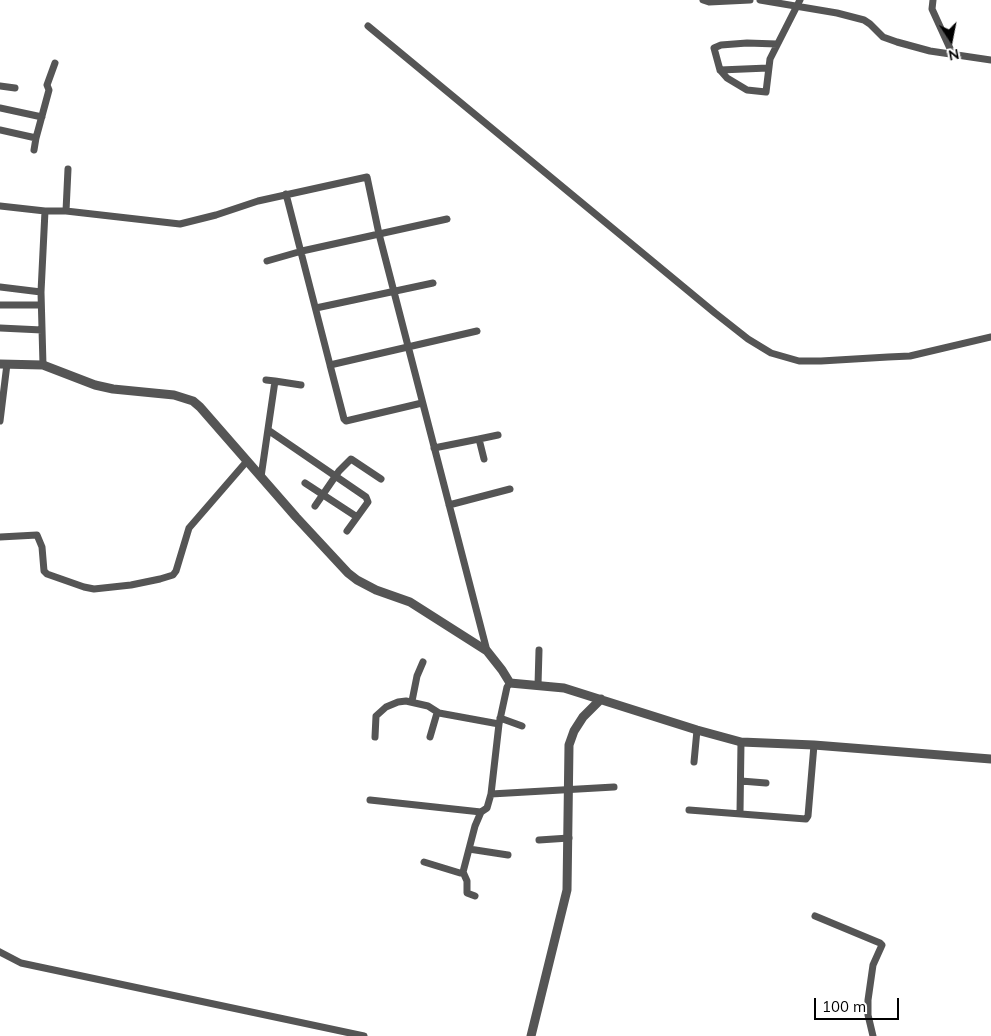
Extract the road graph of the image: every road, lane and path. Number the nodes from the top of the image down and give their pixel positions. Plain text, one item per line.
1 (703, 0) edge
2 (750, 0) edge
3 (760, 0) edge
4 (933, 0) edge
5 (799, 3) edge
6 (368, 26) dead end
7 (777, 44) junction
8 (953, 55) junction
9 (991, 60) edge
10 (55, 63) dead end
11 (768, 68) junction
12 (720, 70) junction
13 (0, 86) edge
14 (15, 88) dead end
15 (0, 108) edge
16 (42, 117) junction
17 (0, 130) edge
18 (36, 138) junction
19 (34, 150) dead end
20 (68, 169) dead end
21 (286, 194) junction
22 (0, 206) edge
23 (45, 211) junction
24 (66, 211) junction
25 (447, 219) dead end
26 (378, 234) junction
27 (302, 251) junction
28 (267, 261) dead end
29 (433, 283) dead end
30 (0, 287) edge
31 (394, 290) junction
32 (41, 292) junction
33 (1, 305) edge
34 (41, 305) junction
35 (316, 308) junction
36 (0, 328) edge
37 (42, 330) junction
38 (478, 331) dead end
39 (991, 337) edge
40 (409, 347) junction
41 (4, 364) edge
42 (43, 365) junction
43 (330, 365) junction
44 (266, 380) dead end
45 (275, 381) junction
46 (301, 385) dead end
47 (422, 403) junction
48 (0, 421) edge
49 (268, 430) junction
50 (498, 435) dead end
51 (480, 438) junction
52 (434, 448) junction
53 (484, 459) dead end
54 (247, 461) junction
55 (335, 476) junction
56 (261, 477) junction
57 (381, 479) dead end
58 (305, 483) dead end
59 (510, 489) dead end
60 (323, 494) junction
61 (448, 505) junction
62 (315, 506) dead end
63 (357, 517) junction
64 (347, 531) dead end
65 (0, 537) edge
66 (539, 650) dead end
67 (487, 652) junction
68 (423, 662) dead end
69 (510, 683) junction
70 (538, 685) junction
71 (601, 699) junction
72 (412, 701) junction
73 (437, 712) junction
74 (499, 721) junction
75 (522, 726) dead end
76 (697, 730) junction
77 (375, 737) dead end
78 (430, 738) dead end
79 (741, 742) junction
80 (814, 745) junction
81 (991, 760) edge
82 (694, 762) dead end
83 (741, 781) junction
84 (766, 783) dead end
85 (614, 787) dead end
86 (569, 790) junction
87 (491, 794) junction
88 (370, 800) dead end
89 (689, 810) dead end
90 (481, 812) junction
91 (740, 813) junction
92 (569, 838) junction
93 (539, 840) dead end
94 (469, 849) junction
95 (508, 855) dead end
96 (424, 862) dead end
97 (463, 872) junction
98 (475, 896) dead end
99 (815, 916) dead end
100 (0, 952) edge
101 (364, 1036) edge
102 (532, 1036) edge
103 (873, 1036) edge

1 - 2 street
3 - 5 street
4 - 8 street
5 - 7 street
5 - 8 street
6 - 39 street
7 - 11 street
7 - 12 street
8 - 9 street
10 - 16 street
11 - 12 street
11 - 12 street
13 - 14 street
15 - 16 street
16 - 18 street
17 - 18 street
18 - 19 street
20 - 24 street
21 - 24 street
21 - 26 street
21 - 27 street
22 - 23 street
23 - 24 street
23 - 32 street
25 - 26 street
26 - 27 street
26 - 31 street
27 - 28 street
27 - 35 street
29 - 31 street
30 - 32 street
31 - 35 street
31 - 40 street
32 - 34 street
33 - 34 street
34 - 37 street
35 - 43 street
36 - 37 street
37 - 42 street
38 - 40 street
40 - 43 street
40 - 47 street
41 - 42 street
41 - 48 street
42 - 54 street
43 - 47 street
44 - 45 street
45 - 46 street
45 - 49 street
47 - 52 street
49 - 55 street
49 - 56 street
50 - 51 street
51 - 52 street
51 - 53 street
52 - 61 street
54 - 56 street
54 - 65 street
55 - 57 street
55 - 60 street
55 - 63 street
56 - 67 street
58 - 60 street
59 - 61 street
60 - 62 street
60 - 63 street
61 - 67 street
63 - 64 street
66 - 70 street
67 - 69 street
68 - 72 street
69 - 70 street
69 - 74 street
70 - 71 street
71 - 76 street
71 - 86 street
72 - 73 street
72 - 77 street
73 - 74 street
73 - 78 street
74 - 75 street
74 - 87 street
76 - 79 street
76 - 82 street
79 - 80 street
79 - 83 street
80 - 81 street
80 - 91 street
83 - 84 street
83 - 91 street
85 - 86 street
86 - 87 street
86 - 92 street
87 - 90 street
88 - 90 street
89 - 91 street
90 - 94 street
92 - 93 street
92 - 102 street
94 - 95 street
94 - 97 street
96 - 97 street
97 - 98 street
99 - 103 street
100 - 101 street

